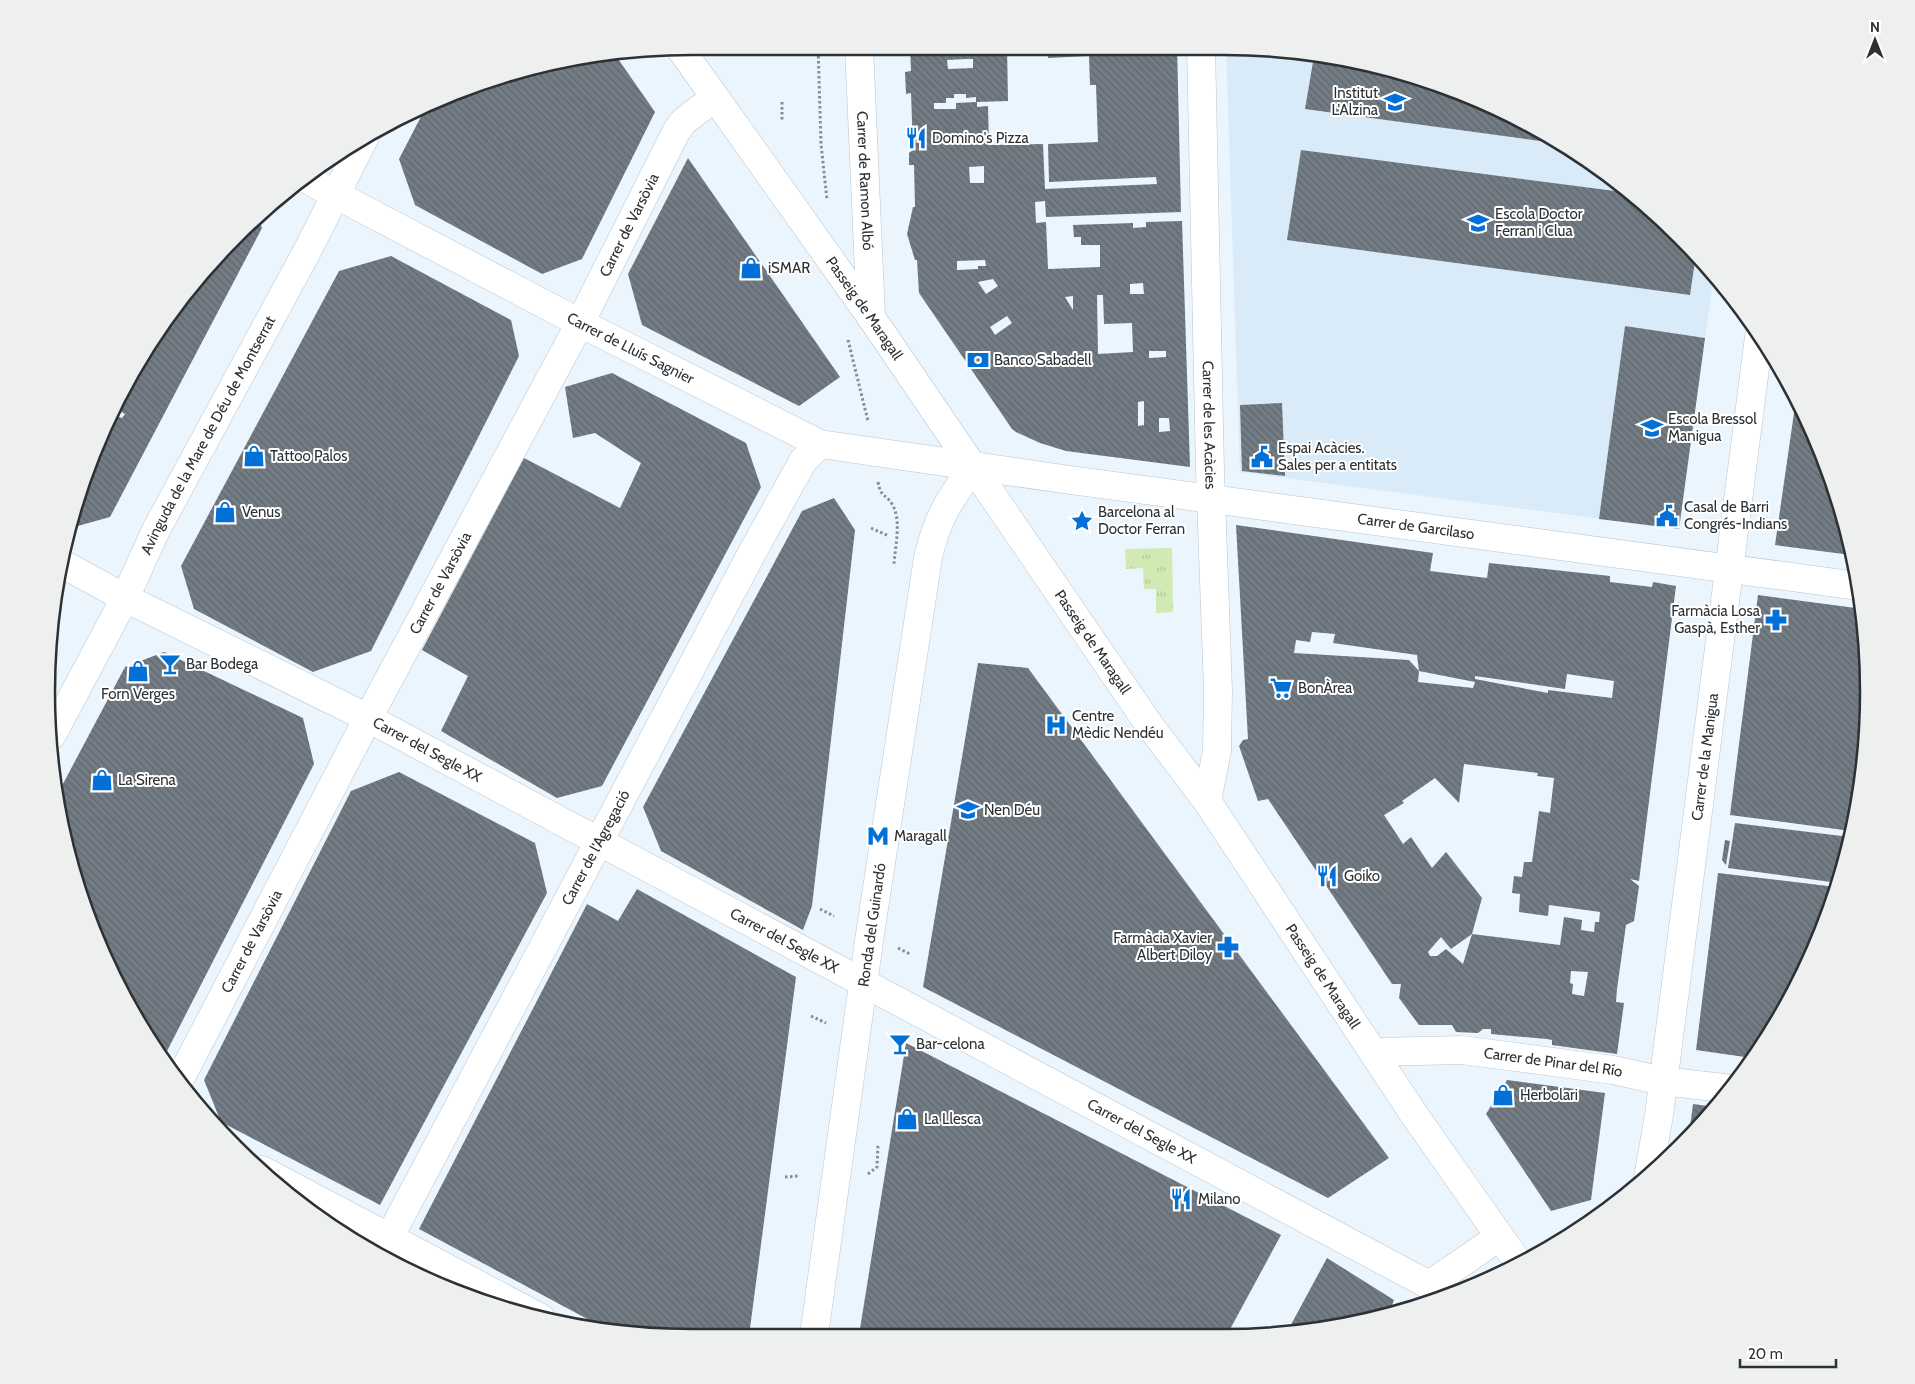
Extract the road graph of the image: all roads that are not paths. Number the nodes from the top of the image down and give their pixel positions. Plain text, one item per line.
1 (685, 55) edge
2 (859, 55) edge
3 (1201, 55) edge
4 (714, 98) junction
5 (359, 149) edge
6 (311, 182) edge
7 (336, 194) junction
8 (871, 317) junction
9 (580, 323) junction
10 (1758, 346) edge
11 (820, 444) junction
12 (973, 467) junction
13 (1211, 498) junction
14 (68, 566) edge
15 (1729, 569) junction
16 (1851, 585) edge
17 (125, 598) junction
18 (368, 718) junction
19 (56, 728) edge
20 (1207, 801) junction
21 (599, 842) junction
22 (864, 983) junction
23 (1373, 1052) junction
24 (183, 1074) edge
25 (1663, 1081) junction
26 (1722, 1088) edge
27 (1650, 1164) edge
28 (300, 1193) edge
29 (1499, 1237) junction
30 (384, 1246) edge
31 (1515, 1258) edge
32 (1425, 1294) edge
33 (498, 1298) edge
34 (815, 1329) edge

1 - 4 street, Passeig de Maragall
2 - 8 street, Carrer de Ramon Albó
3 - 13 street, Carrer de les Acàcies
4 - 8 street, Passeig de Maragall
4 - 9 street, Carrer de Varsòvia
5 - 7 street, Avinguda de la Mare de Déu de Montserrat
6 - 7 street, Carrer de Lluís Sagnier
7 - 9 street, Carrer de Lluís Sagnier
7 - 17 street, Avinguda de la Mare de Déu de Montserrat
8 - 12 street, Passeig de Maragall
9 - 11 street, Carrer de Lluís Sagnier
9 - 18 street, Carrer de Varsòvia
10 - 15 street, Carrer de la Manigua
11 - 12 street, Carrer de Lluís Sagnier
11 - 21 street, Carrer de l'Agregació
12 - 13 street, Carrer de Garcilaso
12 - 20 street, Passeig de Maragall
12 - 22 street, Ronda del Guinardó
13 - 15 street, Carrer de Garcilaso
13 - 20 street, Carrer de les Acàcies
14 - 17 street, Carrer del Segle XX
15 - 16 street, Carrer de Garcilaso
15 - 25 street, Carrer de la Manigua
17 - 18 street, Carrer del Segle XX
17 - 19 street, Avinguda de la Mare de Déu de Montserrat
18 - 21 street, Carrer del Segle XX
18 - 24 street, Carrer de Varsòvia
20 - 23 street, Passeig de Maragall
21 - 22 street, Carrer del Segle XX
21 - 30 street, Carrer de l'Agregació
22 - 32 street, Carrer del Segle XX
22 - 34 street, Ronda del Guinardó
23 - 25 street, Carrer de Pinar del Río
23 - 29 street, Passeig de Maragall
25 - 26 street, Carrer de Pinar del Río
25 - 27 street, Carrer de la Manigua
28 - 30 street
29 - 31 street, Passeig de Maragall
29 - 32 street, Carrer del Segle XX
30 - 33 street

